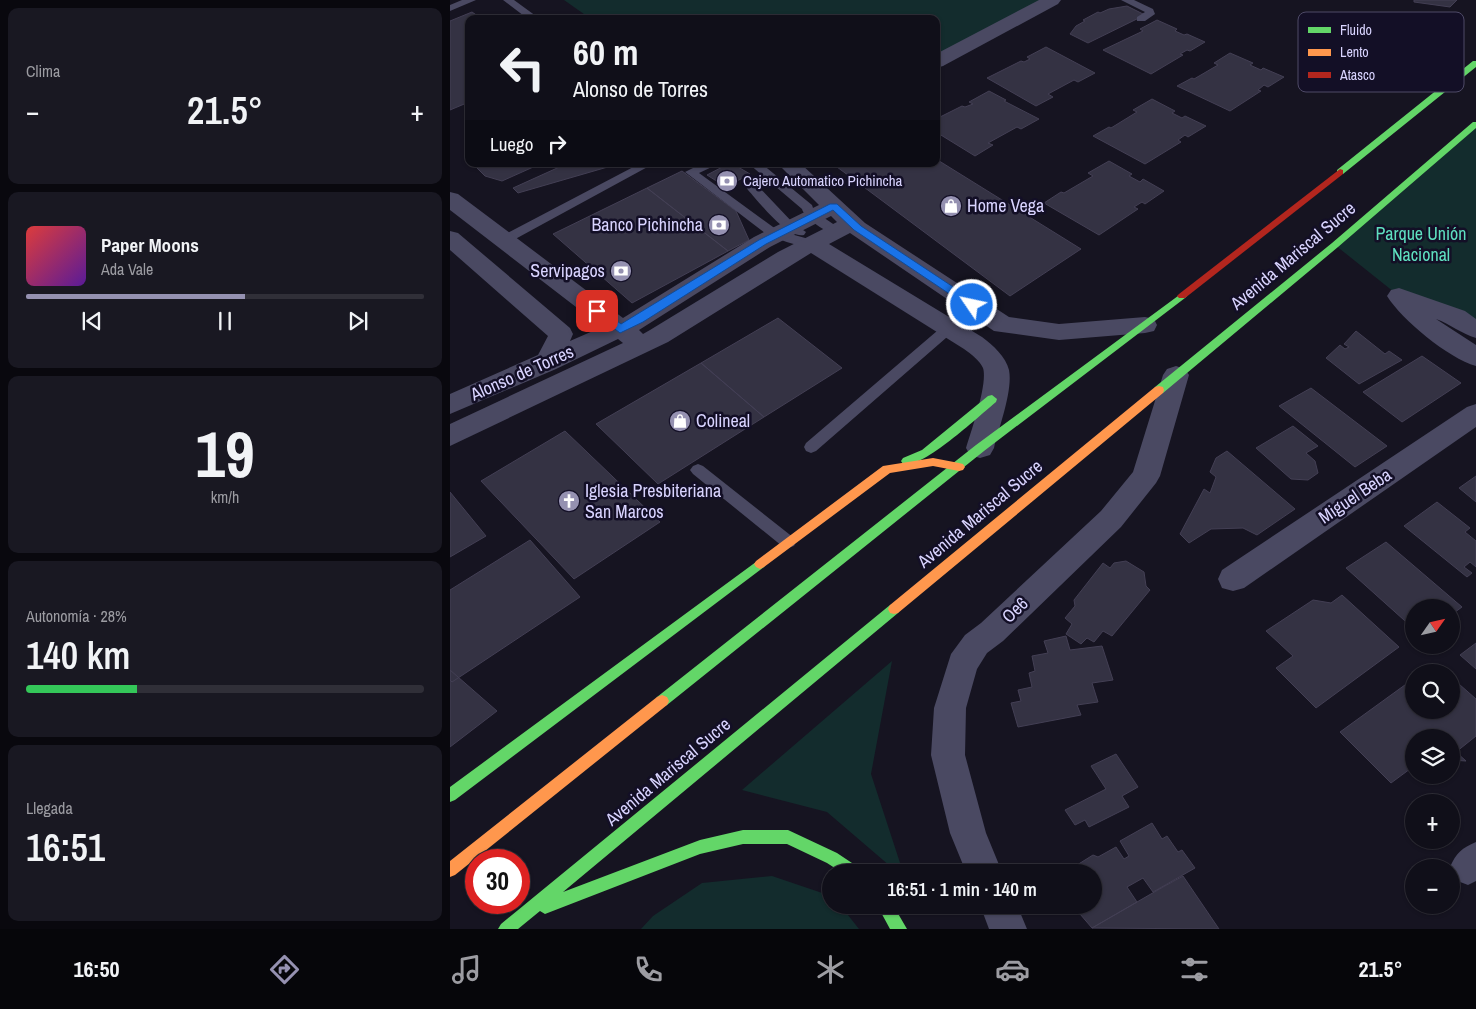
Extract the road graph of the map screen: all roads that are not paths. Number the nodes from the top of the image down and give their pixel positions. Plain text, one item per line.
1 (471, 0) edge
2 (508, 0) edge
3 (1052, 0) edge
4 (1126, 0) edge
5 (450, 8) edge
6 (529, 15) edge
7 (1141, 19) dead end
8 (940, 60) edge
9 (1476, 63) edge
10 (1464, 73) edge
11 (1440, 92) edge
12 (1476, 124) edge
13 (641, 167) edge
14 (703, 167) edge
15 (759, 167) edge
16 (792, 167) edge
17 (752, 187) dead end
18 (450, 199) edge
19 (834, 206) junction
20 (813, 216) junction
21 (783, 230) junction
22 (829, 235) junction
23 (450, 238) edge
24 (504, 240) junction
25 (1145, 325) junction
26 (948, 328) junction
27 (620, 329) junction
28 (1476, 330) edge
29 (642, 344) junction
30 (1476, 357) edge
31 (547, 362) junction
32 (1176, 375) junction
33 (992, 399) junction
34 (450, 405) edge
35 (1476, 414) edge
36 (450, 436) edge
37 (811, 447) dead end
38 (980, 448) junction
39 (959, 467) junction
40 (886, 469) junction
41 (698, 470) dead end
42 (788, 542) junction
43 (1233, 579) dead end
44 (452, 793) edge
45 (841, 864) edge
46 (981, 864) edge
47 (450, 870) edge
48 (891, 914) edge
49 (1002, 914) edge
50 (520, 917) junction
51 (506, 929) edge
52 (899, 929) edge
53 (1008, 929) edge

1 - 5 lane
2 - 6 lane
3 - 8 street
4 - 7 lane
9 - 10 main road, Avenida Mariscal Sucre
11 - 25 main road, Avenida Mariscal Sucre
12 - 32 main road, Avenida Mariscal Sucre
13 - 24 lane
14 - 21 lane
15 - 20 lane
16 - 19 street
17 - 21 lane
18 - 24 street
19 - 20 street, Alonso de Torres
19 - 22 street
20 - 21 street, Alonso de Torres
20 - 22 lane
21 - 22 lane
21 - 27 street, Alonso de Torres
22 - 25 street
22 - 26 street
22 - 29 street, Alonso de Torres
23 - 31 street
24 - 27 street
25 - 38 main road, Avenida Mariscal Sucre
26 - 33 street
26 - 37 lane
27 - 29 street
27 - 31 street, Alonso de Torres
28 - 30 street
29 - 36 street, Alonso de Torres
31 - 34 street, Alonso de Torres
32 - 46 street, Oe6
32 - 50 main road, Avenida Mariscal Sucre
33 - 38 street
33 - 40 main road
35 - 43 street, Miguel Beba
38 - 39 main road, Avenida Mariscal Sucre
39 - 40 main road
39 - 47 main road, Avenida Mariscal Sucre
40 - 42 main road
41 - 42 lane
42 - 44 main road
45 - 50 main road
48 - 52 main road
49 - 53 street
50 - 51 main road, Avenida Mariscal Sucre

